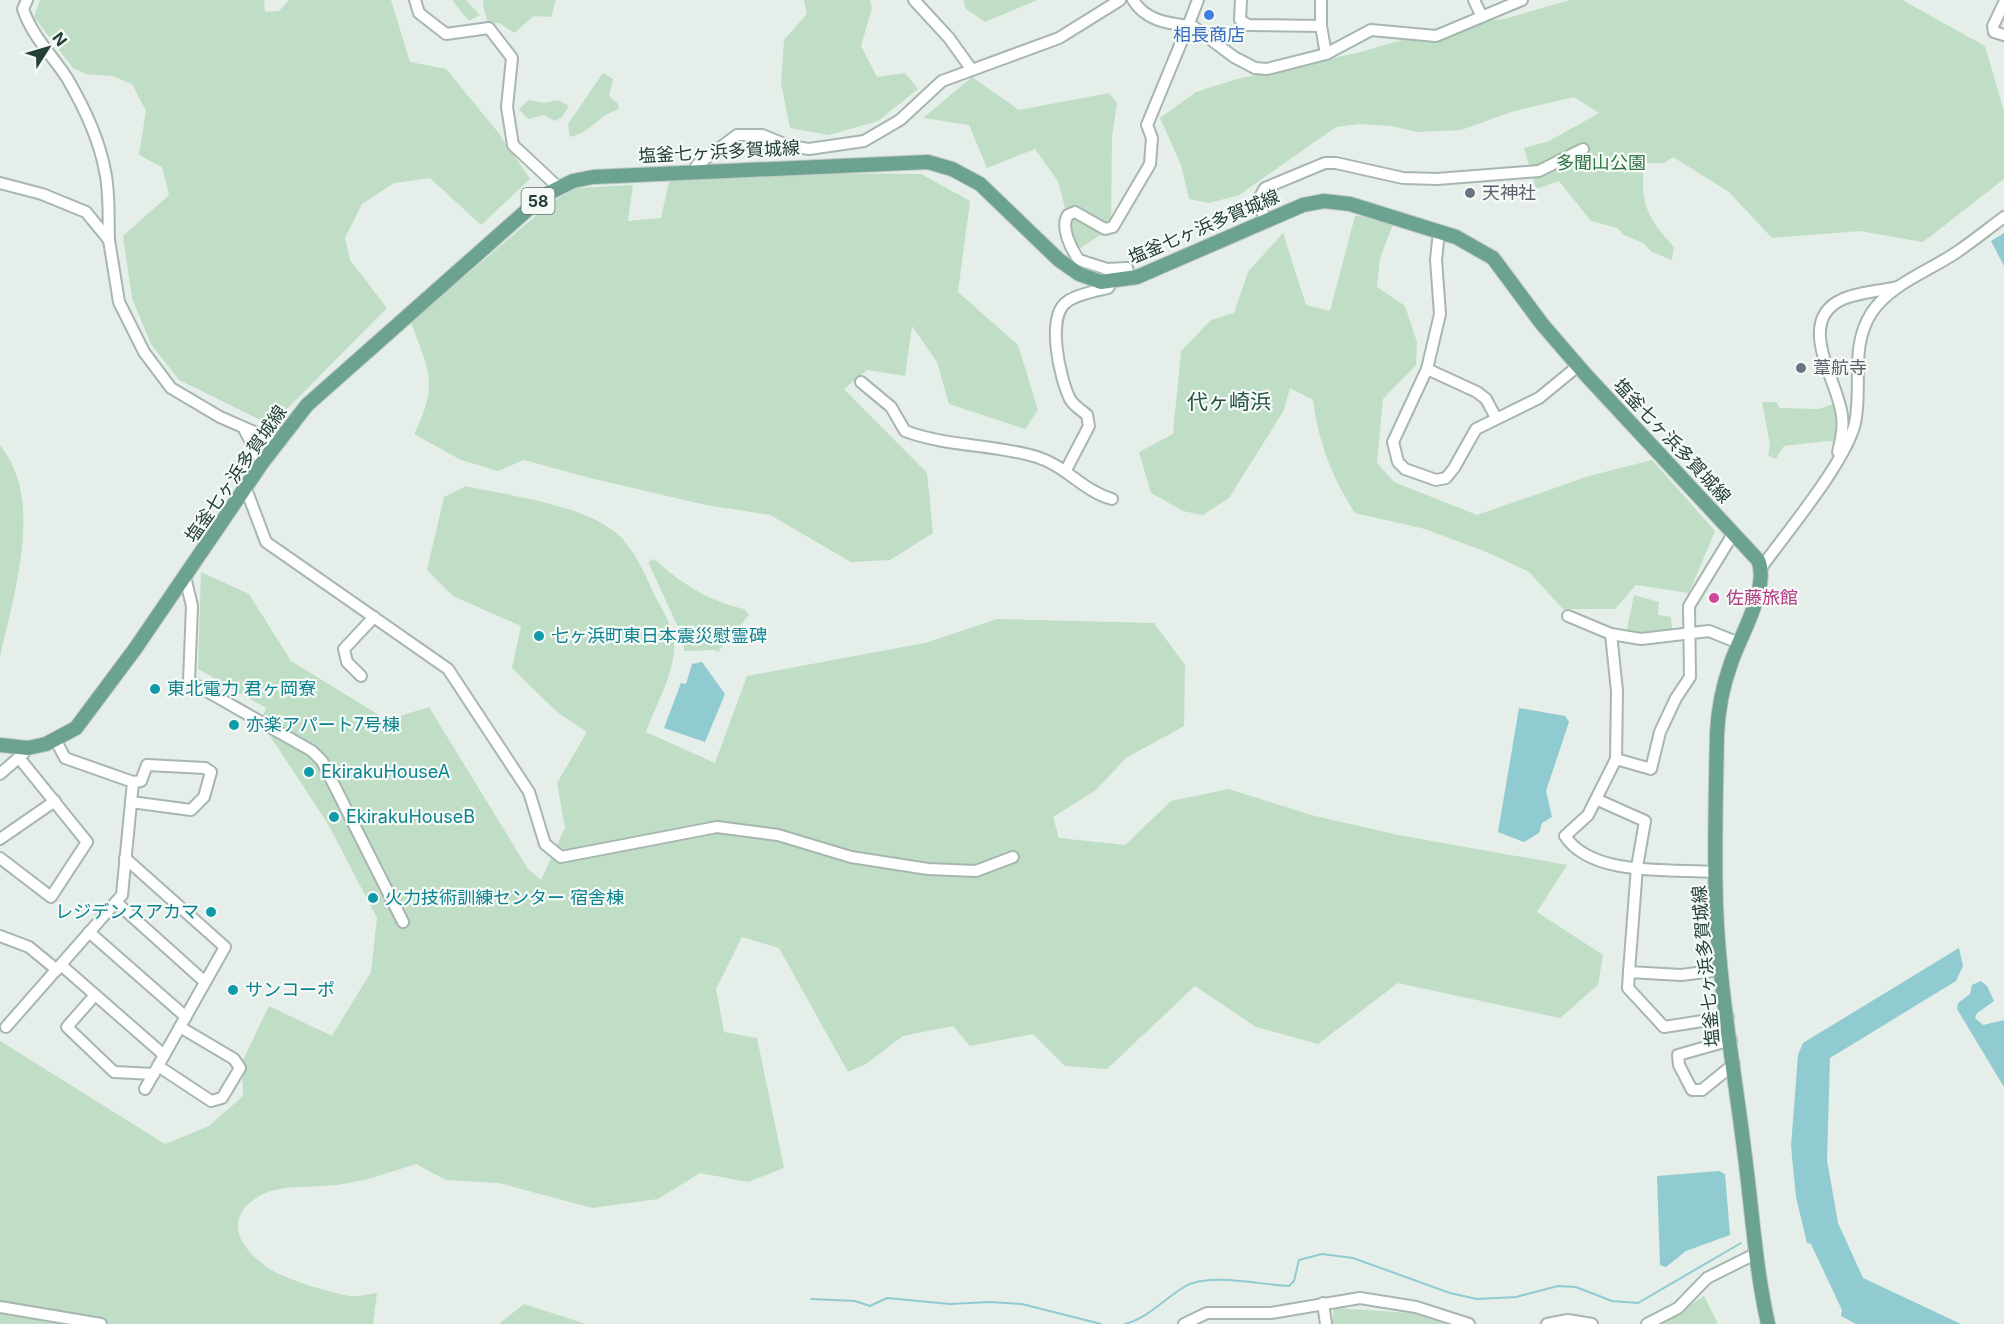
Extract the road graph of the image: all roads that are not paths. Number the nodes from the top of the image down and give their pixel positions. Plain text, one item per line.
1 (27, 0) edge
2 (415, 0) edge
3 (914, 0) edge
4 (1120, 0) edge
5 (1133, 0) edge
6 (1198, 0) edge
7 (1241, 0) edge
8 (1321, 0) edge
9 (1474, 0) edge
10 (1522, 0) edge
11 (2004, 3) edge
12 (1482, 17) junction
13 (1188, 26) junction
14 (1321, 26) junction
15 (2004, 35) edge
16 (1326, 54) junction
17 (972, 70) junction
18 (1583, 149) dead end
19 (694, 171) junction
20 (0, 183) edge
21 (558, 187) junction
22 (2004, 217) edge
23 (1264, 220) junction
24 (1439, 232) junction
25 (109, 240) junction
26 (1130, 279) junction
27 (1112, 282) junction
28 (1903, 285) junction
29 (1578, 366) junction
30 (1427, 369) junction
31 (861, 382) dead end
32 (1496, 418) junction
33 (244, 429) junction
34 (278, 442) junction
35 (262, 463) junction
36 (1834, 465) junction
37 (1066, 470) junction
38 (246, 489) junction
39 (1112, 500) dead end
40 (1733, 534) junction
41 (1761, 568) junction
42 (185, 577) junction
43 (1568, 616) dead end
44 (374, 617) junction
45 (1690, 632) junction
46 (1611, 634) junction
47 (1739, 643) junction
48 (361, 676) dead end
49 (56, 741) junction
50 (0, 745) edge
51 (24, 753) junction
52 (1616, 759) junction
53 (0, 774) edge
54 (133, 782) junction
55 (1598, 800) junction
56 (55, 801) junction
57 (131, 802) junction
58 (0, 839) edge
59 (1013, 857) dead end
60 (0, 858) edge
61 (125, 858) junction
62 (1637, 867) junction
63 (1715, 872) junction
64 (116, 902) junction
65 (403, 922) dead end
66 (89, 932) junction
67 (0, 936) edge
68 (58, 967) junction
69 (1721, 969) junction
70 (1629, 972) junction
71 (205, 982) junction
72 (95, 995) junction
73 (1728, 1017) junction
74 (183, 1022) junction
75 (6, 1027) dead end
76 (1731, 1040) junction
77 (164, 1055) junction
78 (1734, 1064) junction
79 (156, 1070) junction
80 (146, 1089) dead end
81 (1755, 1254) junction
82 (1323, 1303) junction
83 (0, 1307) edge
84 (101, 1324) edge
85 (1184, 1324) edge
86 (1326, 1324) edge
87 (1469, 1324) edge
88 (1547, 1324) edge
89 (1592, 1324) edge
90 (1647, 1324) edge
91 (1768, 1324) edge

1 - 25 street
2 - 21 street
3 - 17 street
4 - 17 street
5 - 13 street
6 - 13 street
7 - 14 street
8 - 14 street
9 - 12 street
10 - 12 street
11 - 15 street
12 - 16 street
13 - 16 street
13 - 26 street
14 - 16 street
17 - 19 street
18 - 23 street
19 - 21 main road, 塩釜七ヶ浜多賀城線 / 58
19 - 27 main road, 塩釜七ヶ浜多賀城線 / 58
20 - 25 street
21 - 34 main road, 塩釜七ヶ浜多賀城線 / 58
22 - 28 street
23 - 24 main road, 塩釜七ヶ浜多賀城線 / 58
23 - 26 main road, 塩釜七ヶ浜多賀城線 / 58
24 - 29 main road, 塩釜七ヶ浜多賀城線 / 58
24 - 30 street
25 - 33 street
26 - 27 main road, 塩釜七ヶ浜多賀城線 / 58
27 - 37 street
28 - 36 street
28 - 36 street
29 - 32 street
29 - 40 main road, 塩釜七ヶ浜多賀城線 / 58
30 - 32 street
30 - 32 street
31 - 37 street
33 - 34 street
33 - 35 street
34 - 35 main road, 塩釜七ヶ浜多賀城線 / 58
35 - 38 main road, 塩釜七ヶ浜多賀城線 / 58
36 - 41 street
37 - 39 street
38 - 42 main road, 塩釜七ヶ浜多賀城線 / 58
38 - 44 street
40 - 41 main road, 塩釜七ヶ浜多賀城線 / 58
40 - 45 street
41 - 47 main road, 塩釜七ヶ浜多賀城線
42 - 49 main road, 塩釜七ヶ浜多賀城線 / 58
42 - 65 street
43 - 46 street
44 - 48 street
44 - 59 street
45 - 46 street
45 - 47 street
45 - 52 street
46 - 52 street
47 - 63 main road, 塩釜七ヶ浜多賀城線
49 - 51 main road, 塩釜七ヶ浜多賀城線 / 58
49 - 54 street
50 - 51 main road, 塩釜七ヶ浜多賀城線 / 58
51 - 53 street
51 - 56 street
52 - 55 street
54 - 57 street
54 - 57 street
55 - 62 street
55 - 62 street
56 - 58 street
56 - 60 street
57 - 61 street
61 - 64 street
61 - 71 street
62 - 63 street
62 - 70 street
63 - 69 main road, 塩釜七ヶ浜多賀城線
64 - 66 street
64 - 71 street
66 - 68 street
66 - 74 street
67 - 68 street
68 - 72 street
68 - 75 street
69 - 70 street
69 - 73 main road, 塩釜七ヶ浜多賀城線
70 - 73 street
71 - 74 street
72 - 77 street
72 - 79 street
73 - 76 main road, 塩釜七ヶ浜多賀城線
74 - 77 street
74 - 79 street
76 - 78 main road, 塩釜七ヶ浜多賀城線
76 - 78 street
77 - 79 street
78 - 81 main road, 塩釜七ヶ浜多賀城線
79 - 80 street
81 - 90 street
81 - 91 main road, 塩釜七ヶ浜多賀城線
82 - 85 street
82 - 86 street
82 - 87 street
83 - 84 street
88 - 89 street

